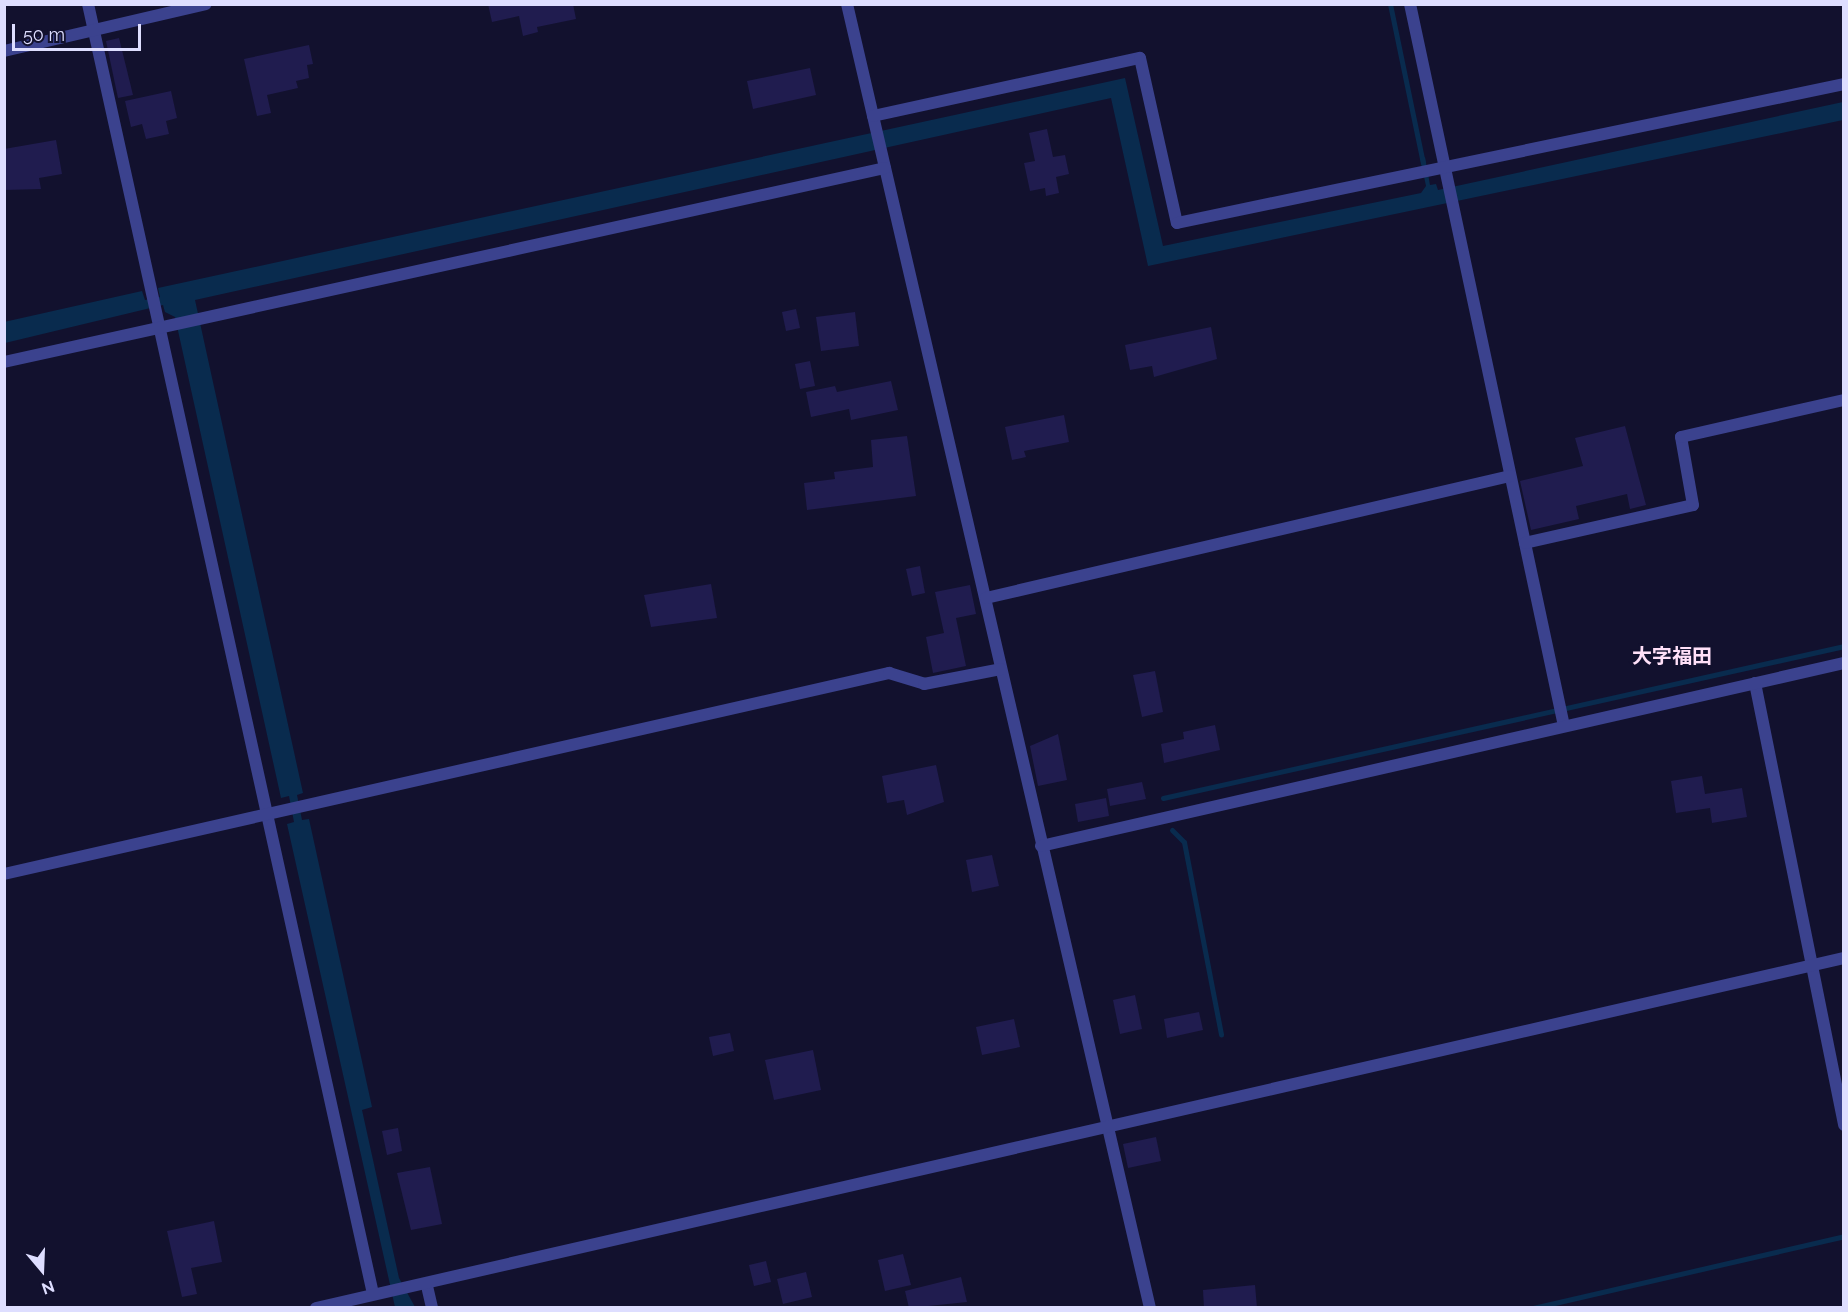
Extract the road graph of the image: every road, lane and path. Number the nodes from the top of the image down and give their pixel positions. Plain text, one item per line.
1 (88, 4) edge
2 (207, 4) edge
3 (847, 4) edge
4 (1410, 4) edge
5 (93, 30) junction
6 (4, 51) edge
7 (1844, 84) edge
8 (873, 116) junction
9 (885, 168) junction
10 (1447, 174) junction
11 (165, 326) junction
12 (4, 362) edge
13 (1844, 400) edge
14 (1510, 476) junction
15 (1525, 543) junction
16 (986, 598) junction
17 (1844, 663) edge
18 (1001, 669) junction
19 (1755, 683) junction
20 (1562, 714) junction
21 (268, 815) junction
22 (1041, 846) junction
23 (4, 874) edge
24 (1844, 958) edge
25 (1808, 965) junction
26 (1107, 1125) junction
27 (1844, 1125) edge
28 (427, 1286) junction
29 (373, 1294) junction
30 (316, 1308) edge
31 (432, 1308) edge
32 (1150, 1308) edge

1 - 5 street
2 - 5 street
3 - 8 street
4 - 10 street
5 - 6 street
5 - 11 street
7 - 10 street
8 - 9 street
8 - 10 street
9 - 11 street
9 - 16 street
10 - 14 street
11 - 12 street
11 - 21 street
13 - 15 street
14 - 15 street
14 - 16 street
15 - 20 street
16 - 18 street
17 - 19 street
18 - 21 street
18 - 22 street
19 - 20 street
19 - 25 street
20 - 22 street
21 - 23 street
21 - 29 street
22 - 26 street
24 - 25 street
25 - 26 street
25 - 27 street
26 - 28 street
26 - 32 street
28 - 29 street
28 - 31 street
29 - 30 street

